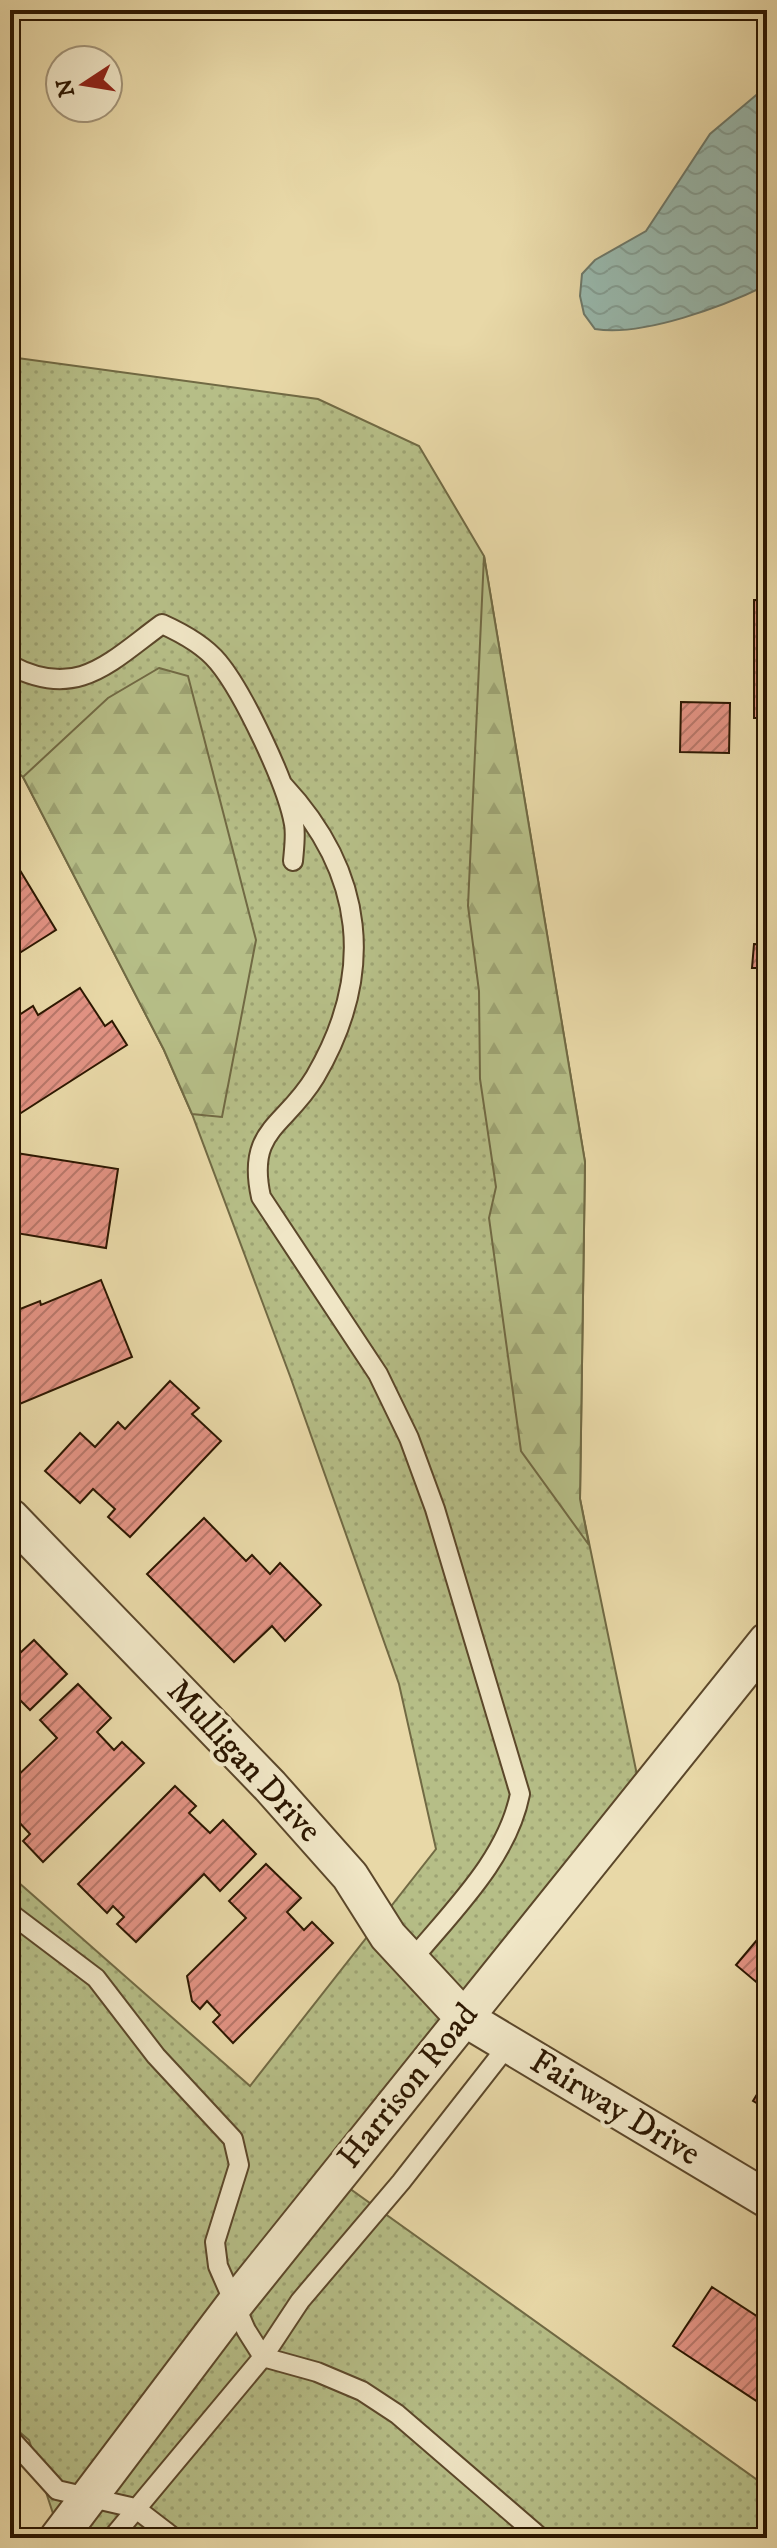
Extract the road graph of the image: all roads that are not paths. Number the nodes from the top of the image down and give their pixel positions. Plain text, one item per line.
1 (10, 665) edge
2 (283, 785) junction
3 (293, 861) dead end
4 (10, 1517) edge
5 (767, 1641) edge
6 (10, 1913) edge
7 (411, 1961) junction
8 (463, 2017) junction
9 (509, 2044) junction
10 (767, 2199) edge
11 (234, 2305) junction
12 (263, 2357) junction
13 (10, 2438) edge
14 (87, 2497) junction
15 (135, 2508) junction
16 (58, 2538) edge
17 (112, 2538) edge
18 (174, 2538) edge
19 (541, 2538) edge

1 - 2 lane
2 - 3 lane
2 - 7 lane
4 - 7 street, Mulligan Drive
5 - 8 street, Harrison Road
6 - 11 lane
7 - 8 street, Mulligan Drive
8 - 9 street, Fairway Drive
8 - 11 street, Harrison Road
9 - 10 street, Fairway Drive
9 - 12 lane
11 - 12 lane
11 - 14 street, Harrison Road
12 - 15 lane
12 - 19 lane
13 - 14 lane
14 - 15 lane
14 - 16 street, Harrison Road
15 - 17 lane
15 - 18 lane

